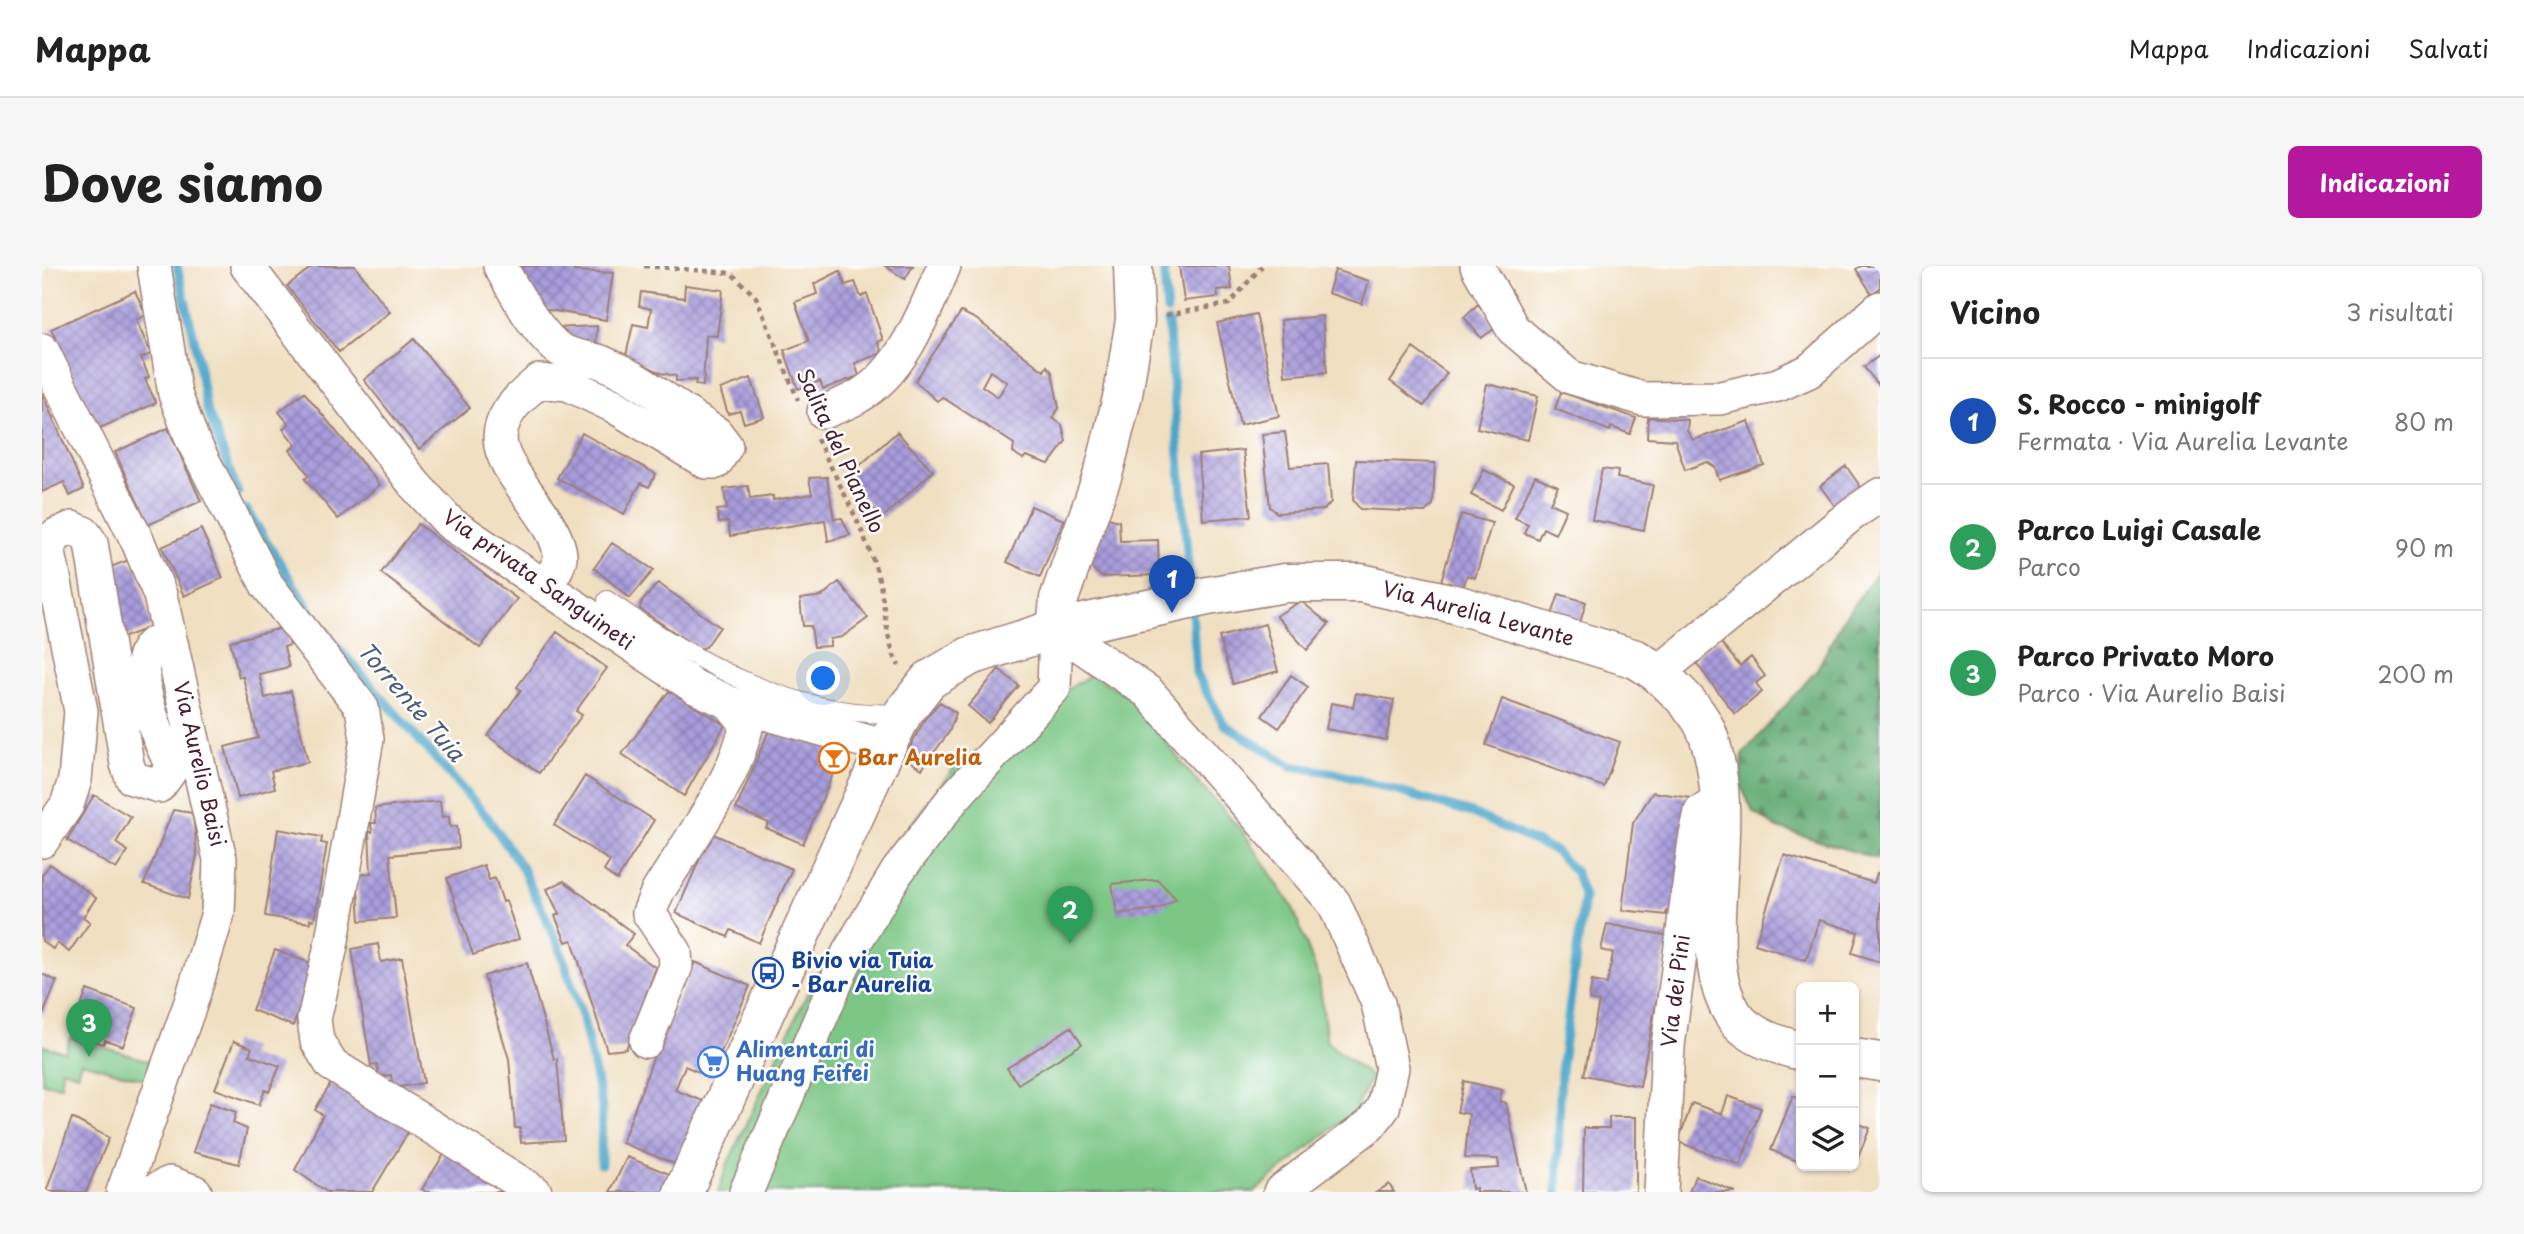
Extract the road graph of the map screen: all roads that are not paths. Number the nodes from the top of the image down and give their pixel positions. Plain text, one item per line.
1 (154, 266) edge
2 (247, 266) edge
3 (500, 266) edge
4 (944, 266) edge
5 (1133, 266) edge
6 (1477, 266) edge
7 (1880, 308) edge
8 (42, 350) edge
9 (813, 417) road end
10 (1880, 495) edge
11 (546, 587) junction
12 (607, 600) dead end
13 (1056, 629) junction
14 (172, 646) junction
15 (1659, 672) junction
16 (730, 703) junction
17 (894, 730) junction
18 (1719, 802) junction
19 (42, 841) edge
20 (646, 1041) dead end
21 (1796, 1050) edge
22 (1859, 1059) edge
23 (1880, 1062) edge
24 (123, 1192) edge
25 (152, 1192) edge
26 (195, 1192) edge
27 (535, 1192) edge
28 (683, 1192) edge
29 (746, 1192) edge
30 (1280, 1192) edge
31 (1661, 1192) edge

1 - 27 street
2 - 11 street, Via privata Sanguineti
3 - 11 street
4 - 9 street
5 - 13 main road
6 - 7 street
8 - 14 street, Via Aurelio Baisi
10 - 15 street
11 - 16 street, Via privata Sanguineti
12 - 17 lane
13 - 15 main road, Via Aurelia Levante
13 - 17 main road, Via Aurelia Levante
13 - 29 street
13 - 30 street
14 - 19 street
14 - 24 street, Via Aurelio Baisi
15 - 18 main road, Via Aurelia Levante
16 - 17 street, Via privata Sanguineti
16 - 20 street
17 - 28 main road, Via Aurelia Levante
18 - 21 main road, Via Aurelia Levante
18 - 31 street, Via dei Pini
22 - 23 main road
25 - 26 street

